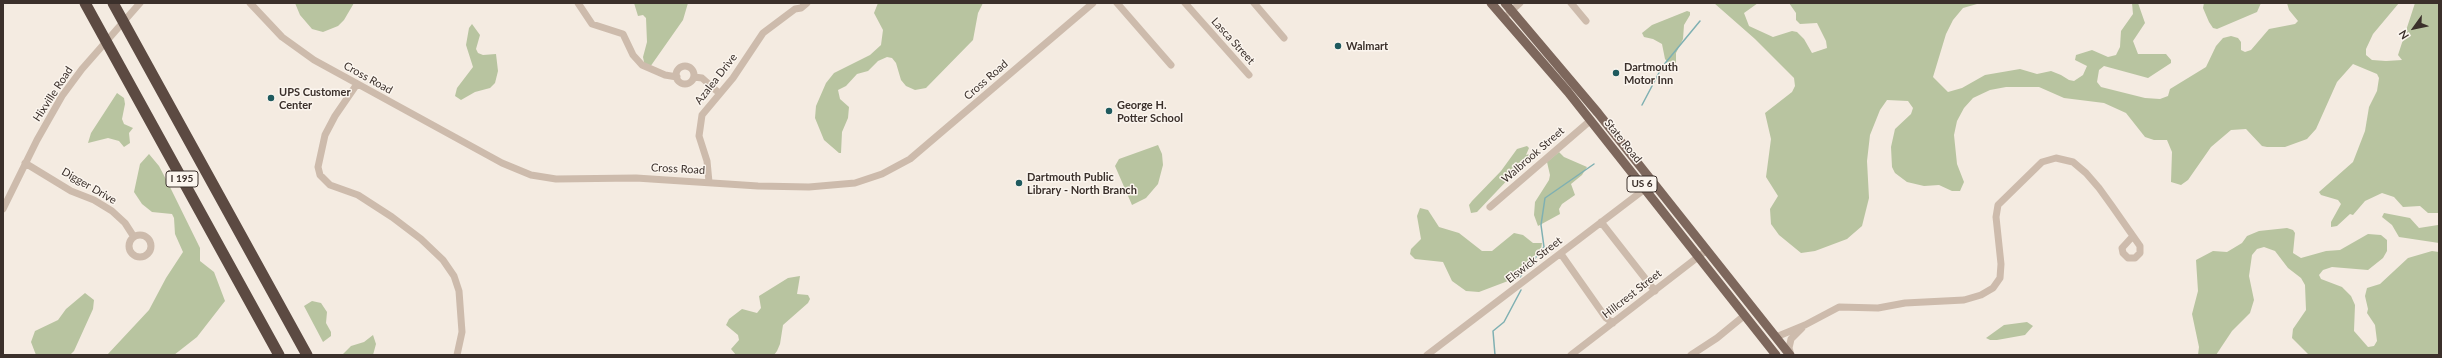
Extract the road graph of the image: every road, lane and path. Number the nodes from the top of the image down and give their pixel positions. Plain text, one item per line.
1 (85, 3) edge
2 (113, 3) edge
3 (250, 3) edge
4 (578, 3) edge
5 (807, 3) edge
6 (1093, 3) edge
7 (1117, 3) edge
8 (1185, 3) edge
9 (1254, 3) edge
10 (1491, 3) edge
11 (1505, 3) edge
12 (1520, 3) edge
13 (1571, 3) edge
14 (138, 6) edge
15 (793, 6) edge
16 (1512, 10) junction
17 (1504, 17) junction
18 (1586, 21) dead end
19 (1284, 38) dead end
20 (1171, 65) dead end
21 (1249, 75) dead end
22 (694, 76) junction
23 (677, 77) junction
24 (356, 84) junction
25 (719, 93) junction
26 (1591, 120) junction
27 (25, 163) junction
28 (709, 182) junction
29 (1654, 182) junction
30 (1646, 189) junction
31 (1490, 207) dead end
32 (3, 209) edge
33 (1601, 222) junction
34 (2132, 236) dead end
35 (134, 237) dead end
36 (1707, 250) junction
37 (1561, 254) junction
38 (1699, 255) junction
39 (1655, 290) junction
40 (1745, 315) junction
41 (1612, 323) junction
42 (1805, 325) junction
43 (1776, 337) junction
44 (279, 355) edge
45 (307, 355) edge
46 (457, 355) edge
47 (1427, 355) edge
48 (1571, 355) edge
49 (1691, 355) edge
50 (1776, 355) edge
51 (1791, 355) edge

1 - 44 highway, I 195
2 - 45 highway, I 195
3 - 24 street, Cross Road
4 - 23 street
5 - 15 street, Azalea Drive
6 - 28 street, Cross Road
7 - 20 street
8 - 21 street, Lasca Street
9 - 19 street
10 - 17 main road, State Road / US 6
11 - 16 main road, State Road / US 6
12 - 16 street
13 - 18 street
14 - 27 street, Hixville Road
15 - 25 street, Azalea Drive
16 - 17 street
16 - 29 main road, State Road / US 6
17 - 26 main road, State Road / US 6
22 - 23 street
22 - 23 street
22 - 25 street
24 - 28 street, Cross Road
24 - 46 street
25 - 28 street, Azalea Drive
26 - 30 main road, State Road / US 6
26 - 31 street, Walbrook Street
27 - 32 street, Hixville Road
27 - 35 street, Digger Drive
29 - 30 street, Elswick Street
29 - 36 main road, State Road / US 6
30 - 33 street, Elswick Street
30 - 38 main road, State Road / US 6
33 - 37 street, Elswick Street
33 - 39 street
34 - 42 street
36 - 38 street, Hillcrest Street
36 - 43 main road, State Road / US 6
37 - 41 street
37 - 47 street, Elswick Street
38 - 39 street, Hillcrest Street
38 - 40 main road, State Road / US 6
39 - 41 street, Hillcrest Street
40 - 49 street
40 - 50 main road, State Road / US 6
41 - 48 street, Hillcrest Street
42 - 43 street
42 - 51 street
43 - 51 main road, State Road / US 6

